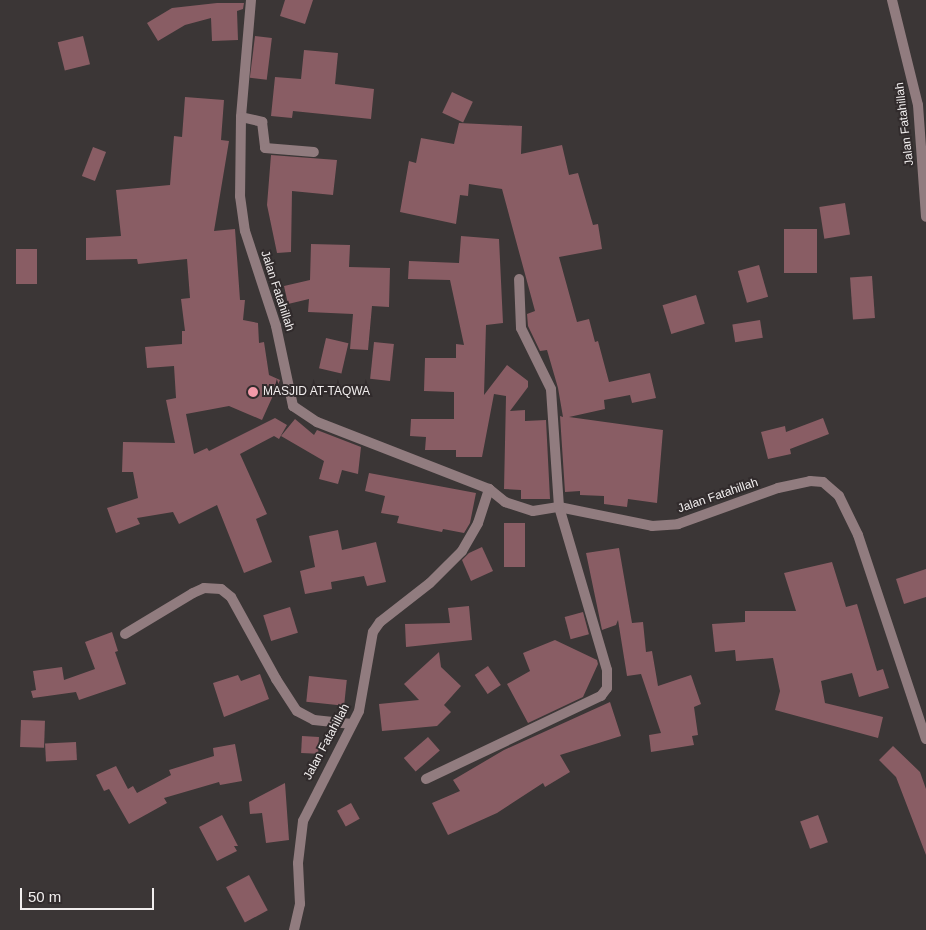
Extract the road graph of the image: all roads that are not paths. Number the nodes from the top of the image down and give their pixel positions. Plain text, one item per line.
1 (251, 0) edge
2 (892, 0) edge
3 (241, 117) junction
4 (314, 152) dead end
5 (926, 217) edge
6 (519, 279) dead end
7 (489, 489) junction
8 (559, 507) junction
9 (125, 634) dead end
10 (352, 724) junction
11 (926, 739) edge
12 (426, 779) dead end
13 (294, 930) edge

1 - 3 street, Jalan Fatahillah
2 - 5 street, Jalan Fatahillah
3 - 4 street
3 - 7 street, Jalan Fatahillah
6 - 8 street
7 - 8 street, Jalan Fatahillah
7 - 10 street, Jalan Fatahillah
8 - 11 street, Jalan Fatahillah
8 - 12 street
9 - 10 street
10 - 13 street, Jalan Fatahillah

